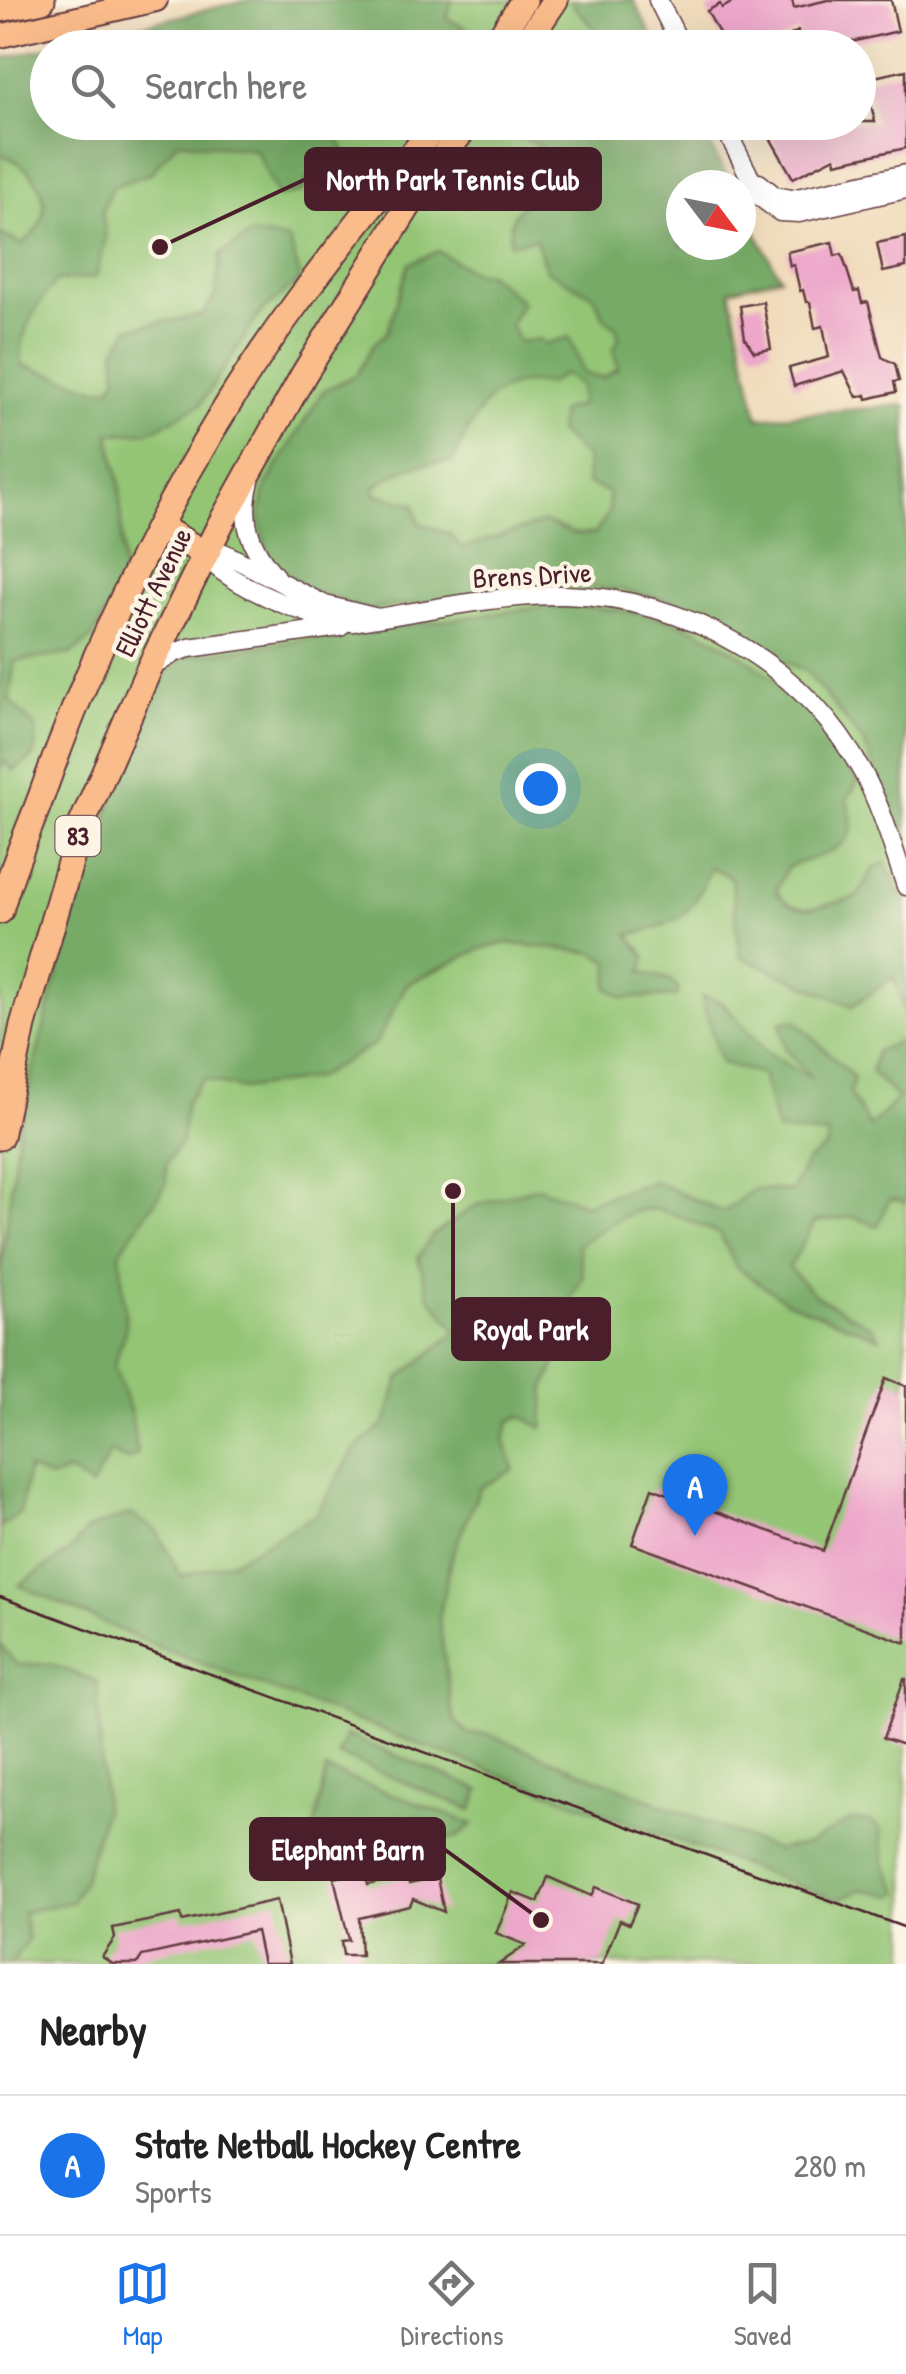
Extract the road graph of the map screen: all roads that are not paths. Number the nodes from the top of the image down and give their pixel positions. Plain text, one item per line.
1 (42, 0) edge
2 (156, 0) edge
3 (524, 0) edge
4 (555, 0) edge
5 (0, 9) edge
6 (504, 30) edge
7 (535, 30) edge
8 (0, 36) edge
9 (424, 140) edge
10 (455, 140) edge
11 (731, 140) edge
12 (906, 174) edge
13 (906, 190) edge
14 (768, 197) junction
15 (278, 422) junction
16 (160, 527) junction
17 (205, 554) junction
18 (286, 585) junction
19 (374, 619) junction
20 (149, 669) junction
21 (906, 886) edge
22 (0, 911) edge
23 (0, 1136) edge

1 - 5 highway
2 - 8 main road
3 - 6 highway
4 - 7 highway
9 - 16 highway, Elliott Avenue / 83
10 - 15 highway, Elliott Avenue / 83
11 - 14 street
12 - 14 street
13 - 14 street
15 - 17 highway, Elliott Avenue / 83
15 - 18 street
16 - 17 highway
16 - 22 highway, Elliott Avenue / 83
17 - 18 street, Brens Drive
17 - 19 street, Brens Drive
17 - 20 highway, Elliott Avenue / 83
18 - 19 street, Brens Drive
19 - 20 street
19 - 21 street, Brens Drive
20 - 23 highway, Elliott Avenue / 83

